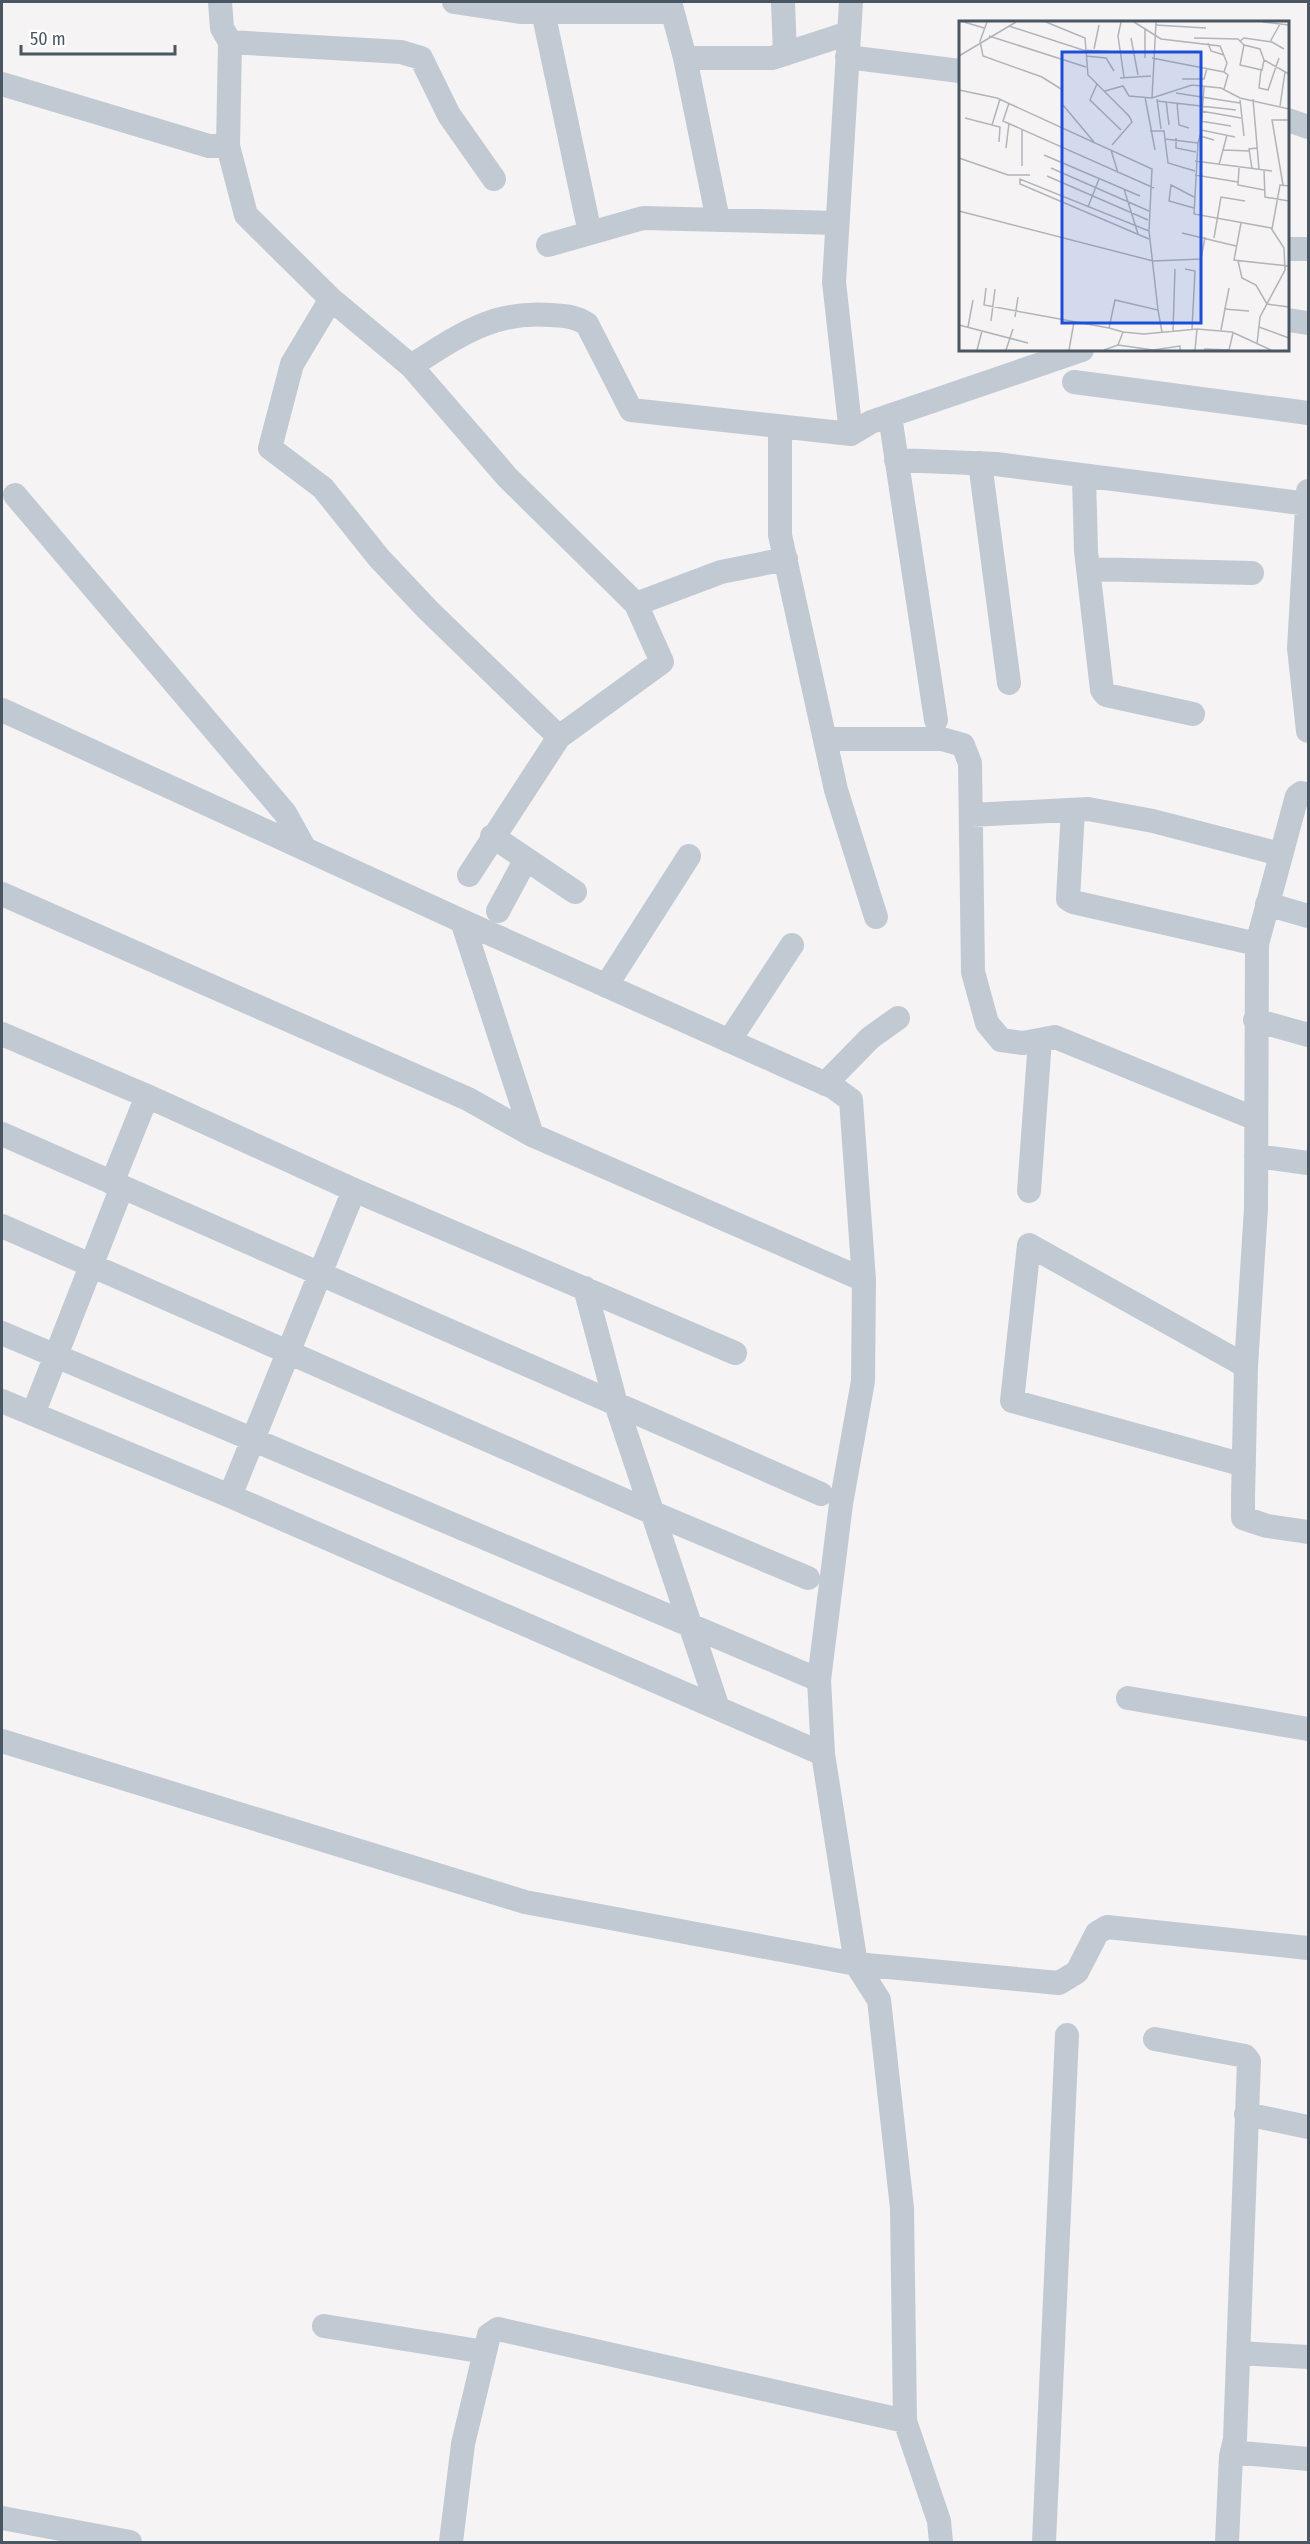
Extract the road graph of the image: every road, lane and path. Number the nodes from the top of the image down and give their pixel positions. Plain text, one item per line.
1 (220, 2) edge
2 (454, 2) edge
3 (783, 2) edge
4 (851, 2) edge
5 (542, 6) edge
6 (671, 7) edge
7 (849, 33) junction
8 (230, 42) junction
9 (785, 54) junction
10 (847, 57) junction
11 (685, 58) junction
12 (959, 71) edge
13 (2, 84) edge
14 (1289, 121) edge
15 (1308, 127) edge
16 (228, 146) junction
17 (494, 179) dead end
18 (718, 220) junction
19 (837, 223) junction
20 (590, 233) junction
21 (548, 245) dead end
22 (1289, 249) edge
23 (1308, 249) edge
24 (331, 299) junction
25 (1289, 320) edge
26 (1308, 323) edge
27 (1079, 351) edge
28 (411, 366) junction
29 (1074, 382) dead end
30 (1308, 413) edge
31 (890, 416) junction
32 (780, 427) junction
33 (851, 434) junction
34 (896, 460) junction
35 (980, 463) junction
36 (1084, 477) junction
37 (15, 495) dead end
38 (1308, 500) edge
39 (1306, 558) edge
40 (786, 559) junction
41 (1088, 569) junction
42 (1252, 573) dead end
43 (636, 604) junction
44 (1304, 649) edge
45 (1010, 683) dead end
46 (2, 710) edge
47 (1193, 714) dead end
48 (936, 720) dead end
49 (1308, 731) edge
50 (560, 736) junction
51 (825, 739) junction
52 (1308, 795) edge
53 (1073, 810) junction
54 (971, 815) junction
55 (492, 837) junction
56 (304, 849) junction
57 (1280, 854) junction
58 (690, 856) dead end
59 (526, 859) junction
60 (469, 875) dead end
61 (575, 892) dead end
62 (2, 894) edge
63 (1267, 904) junction
64 (498, 911) dead end
65 (1308, 916) edge
66 (876, 917) dead end
67 (462, 921) junction
68 (1257, 944) junction
69 (792, 945) dead end
70 (606, 986) junction
71 (898, 1018) dead end
72 (1255, 1020) junction
73 (2, 1034) edge
74 (1308, 1035) edge
75 (1040, 1040) junction
76 (729, 1041) junction
77 (825, 1084) junction
78 (147, 1096) junction
79 (1256, 1119) junction
80 (2, 1134) edge
81 (532, 1135) junction
82 (1256, 1156) junction
83 (1308, 1163) edge
84 (117, 1185) junction
85 (354, 1190) junction
86 (1029, 1191) dead end
87 (2, 1226) edge
88 (92, 1266) junction
89 (320, 1275) junction
90 (864, 1280) junction
91 (585, 1288) junction
92 (2, 1333) edge
93 (288, 1353) junction
94 (735, 1353) dead end
95 (58, 1357) junction
96 (1246, 1366) junction
97 (2, 1401) edge
98 (616, 1404) junction
99 (33, 1414) junction
100 (252, 1441) junction
101 (1244, 1465) junction
102 (821, 1494) dead end
103 (230, 1496) junction
104 (651, 1512) junction
105 (1308, 1532) edge
106 (808, 1578) dead end
107 (687, 1624) junction
108 (819, 1680) junction
109 (1128, 1698) dead end
110 (718, 1708) junction
111 (1308, 1729) edge
112 (2, 1741) edge
113 (823, 1754) junction
114 (1308, 1948) edge
115 (856, 1964) junction
116 (1067, 2035) dead end
117 (1155, 2039) dead end
118 (1246, 2114) junction
119 (1308, 2127) edge
120 (324, 2326) dead end
121 (485, 2352) junction
122 (1238, 2353) junction
123 (1308, 2357) edge
124 (905, 2421) junction
125 (1232, 2452) junction
126 (1308, 2459) edge
127 (2, 2518) edge
128 (118, 2542) edge
129 (451, 2542) edge
130 (940, 2542) edge
131 (1044, 2542) edge
132 (1227, 2542) edge

1 - 8 street
2 - 5 street
3 - 9 street
4 - 7 street
5 - 6 street
5 - 20 street
6 - 11 street
7 - 9 street
7 - 10 street
8 - 16 street
8 - 17 street
9 - 11 street
10 - 12 street
10 - 19 street
11 - 18 street
13 - 16 street
14 - 15 street
16 - 24 street
18 - 19 street
18 - 20 street
19 - 33 street
20 - 21 street
22 - 23 street
24 - 28 street
24 - 50 street
25 - 26 street
27 - 31 street
28 - 32 street
28 - 43 street
29 - 30 street
31 - 33 street
31 - 34 street
32 - 33 street
32 - 40 street
34 - 35 street
34 - 48 street
35 - 36 street
35 - 45 street
36 - 38 street
36 - 41 street
37 - 56 street
38 - 39 street
39 - 44 street
40 - 43 street
40 - 51 street
41 - 42 street
41 - 47 street
43 - 50 street
44 - 49 street
46 - 56 street
50 - 55 street
51 - 54 street
51 - 66 street
52 - 57 street
53 - 54 street
53 - 57 street
53 - 68 street
54 - 75 street
55 - 59 street
55 - 60 street
56 - 67 street
57 - 63 street
58 - 70 street
59 - 61 street
59 - 64 street
62 - 81 street
63 - 65 street
63 - 68 street
67 - 70 street
67 - 81 street
68 - 72 street
69 - 76 street
70 - 76 street
71 - 77 street
72 - 74 street
72 - 79 street
73 - 78 street
75 - 79 street
75 - 86 street
76 - 77 street
77 - 90 street
78 - 84 street
78 - 85 street
79 - 82 street
80 - 84 street
81 - 90 street
82 - 83 street
82 - 96 street
84 - 88 street
84 - 89 street
85 - 89 street
85 - 91 street
87 - 88 street
88 - 93 street
88 - 95 street
89 - 93 street
89 - 98 street
90 - 108 street
91 - 94 street
91 - 98 street
92 - 95 street
93 - 100 street
93 - 104 street
95 - 99 street
95 - 100 street
96 - 101 street
96 - 101 street
97 - 99 street
98 - 102 street
98 - 104 street
99 - 103 street
100 - 103 street
100 - 107 street
101 - 105 street
103 - 110 street
104 - 106 street
104 - 107 street
107 - 108 street
107 - 110 street
108 - 113 street
109 - 111 street
110 - 113 street
112 - 115 street
113 - 115 street
114 - 115 street
115 - 124 street
116 - 131 street
117 - 118 street
118 - 119 street
118 - 122 street
120 - 121 street
121 - 124 street
121 - 129 street
122 - 123 street
122 - 125 street
124 - 130 street
125 - 126 street
125 - 132 street
127 - 128 street

